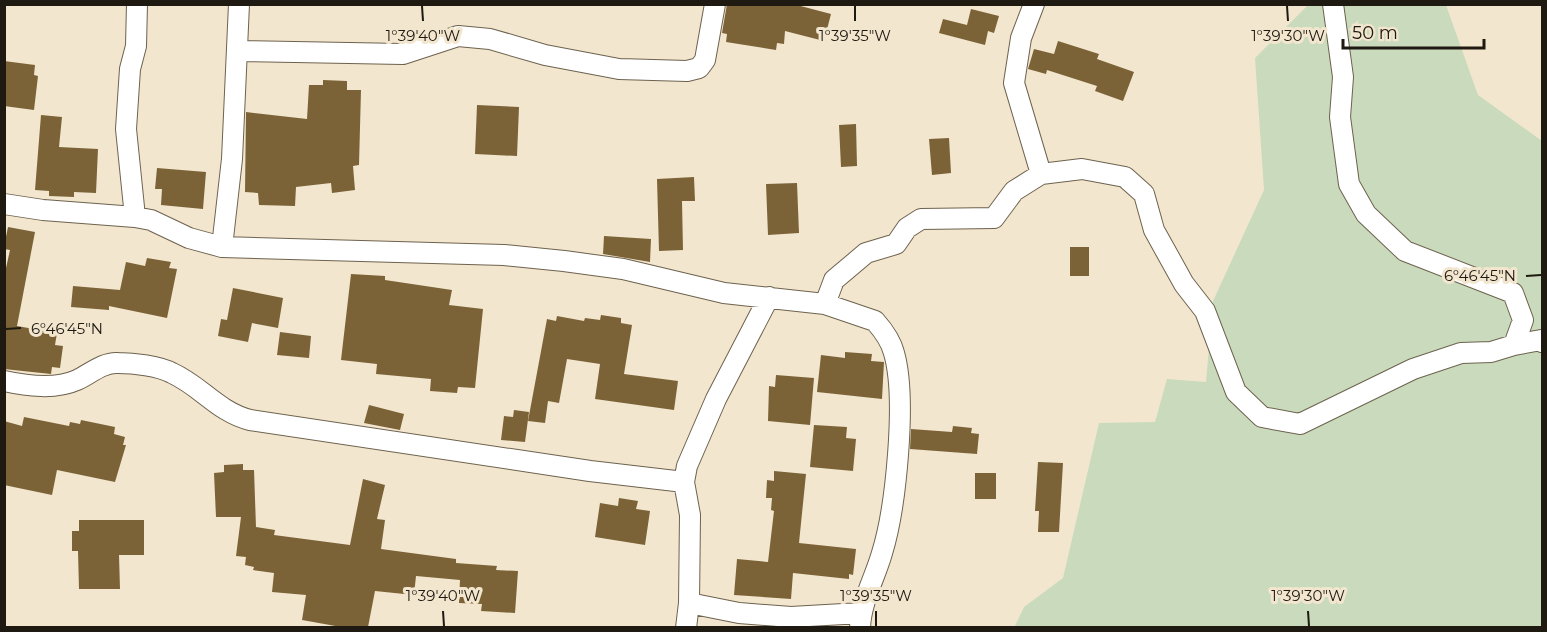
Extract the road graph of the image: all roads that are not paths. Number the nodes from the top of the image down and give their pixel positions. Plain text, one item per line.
1 (137, 4) edge
2 (239, 4) edge
3 (715, 4) edge
4 (1034, 4) edge
5 (1333, 4) edge
6 (238, 51) junction
7 (1041, 174) junction
8 (4, 204) edge
9 (135, 217) junction
10 (222, 247) junction
11 (769, 297) junction
12 (825, 304) junction
13 (1542, 342) edge
14 (1514, 345) junction
15 (4, 381) edge
16 (684, 482) junction
17 (689, 603) junction
18 (861, 620) edge
19 (686, 627) edge

1 - 9 street
2 - 6 street
3 - 6 street
4 - 7 street
5 - 14 street
6 - 10 street
7 - 12 street
7 - 14 street
8 - 9 street
9 - 10 street
10 - 11 street
11 - 12 street
11 - 16 street
12 - 18 street
13 - 14 street
15 - 16 street
16 - 17 street
17 - 18 street
17 - 19 street

